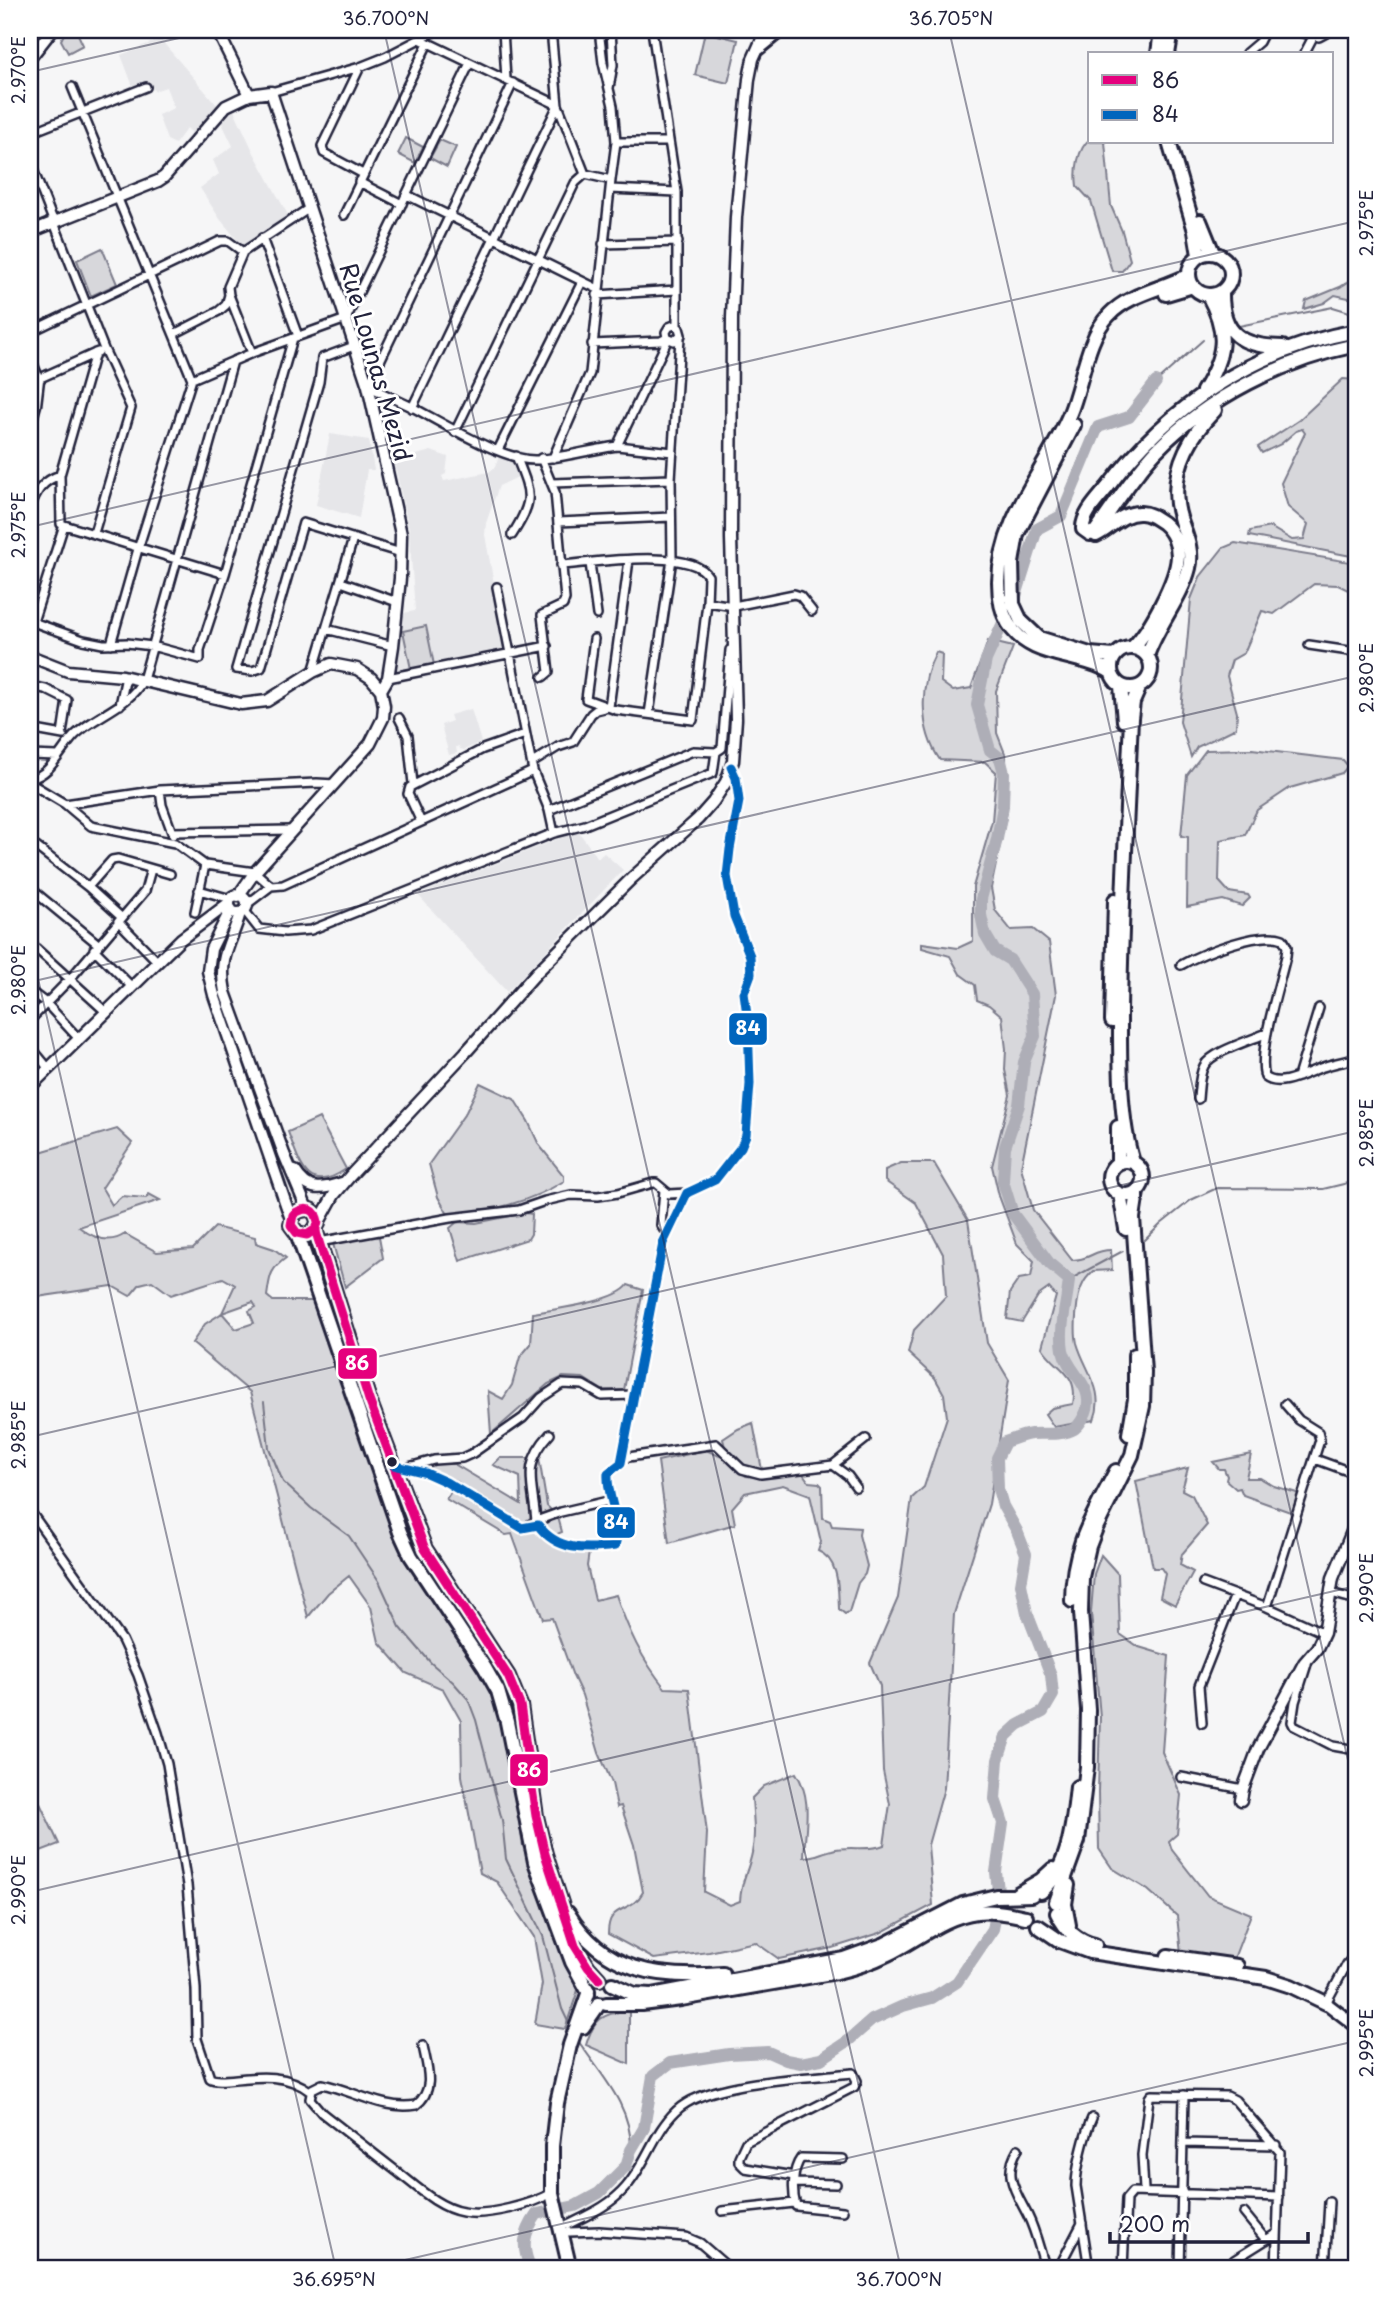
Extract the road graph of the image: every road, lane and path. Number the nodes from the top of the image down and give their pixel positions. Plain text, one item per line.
1 (52, 30) edge
2 (218, 30) edge
3 (437, 30) edge
4 (503, 30) edge
5 (551, 30) edge
6 (599, 30) edge
7 (611, 30) edge
8 (652, 30) edge
9 (766, 30) edge
10 (779, 30) edge
11 (1161, 30) edge
12 (1172, 30) edge
13 (1265, 30) edge
14 (1291, 30) edge
15 (1332, 30) edge
16 (1313, 37) junction
17 (424, 41) junction
18 (757, 50) junction
19 (1158, 52) edge
20 (1168, 52) edge
21 (1247, 52) edge
22 (1305, 52) edge
23 (30, 58) edge
24 (470, 63) junction
25 (360, 67) junction
26 (510, 81) junction
27 (72, 87) dead end
28 (146, 87) dead end
29 (271, 92) junction
30 (609, 92) junction
31 (248, 95) junction
32 (558, 104) junction
33 (82, 111) junction
34 (30, 133) edge
35 (616, 142) junction
36 (668, 142) junction
37 (1170, 144) edge
38 (1178, 144) edge
39 (30, 162) edge
40 (584, 174) junction
41 (361, 178) junction
42 (610, 185) junction
43 (677, 192) junction
44 (407, 195) junction
45 (119, 197) junction
46 (402, 204) junction
47 (308, 209) junction
48 (344, 215) dead end
49 (449, 217) junction
50 (55, 222) junction
51 (30, 232) edge
52 (262, 238) junction
53 (494, 239) junction
54 (678, 242) junction
55 (603, 244) junction
56 (243, 252) junction
57 (1213, 253) junction
58 (1199, 256) junction
59 (538, 261) junction
60 (148, 273) junction
61 (1191, 281) junction
62 (582, 282) junction
63 (677, 290) junction
64 (1222, 291) junction
65 (598, 292) junction
66 (229, 295) junction
67 (1208, 295) junction
68 (87, 305) junction
69 (346, 319) junction
70 (677, 326) junction
71 (1356, 331) edge
72 (30, 332) edge
73 (174, 334) junction
74 (296, 337) junction
75 (668, 338) junction
76 (680, 338) junction
77 (592, 344) junction
78 (1356, 345) edge
79 (354, 346) junction
80 (1291, 348) junction
81 (104, 349) junction
82 (95, 353) junction
83 (252, 353) junction
84 (30, 359) edge
85 (233, 361) junction
86 (192, 379) junction
87 (33, 382) edge
88 (368, 386) junction
89 (1234, 391) junction
90 (1201, 395) junction
91 (412, 408) junction
92 (30, 423) edge
93 (455, 432) junction
94 (617, 446) junction
95 (498, 450) junction
96 (673, 452) junction
97 (516, 456) junction
98 (541, 458) junction
99 (554, 458) junction
100 (60, 475) junction
101 (671, 479) junction
102 (552, 483) junction
103 (30, 508) edge
104 (671, 517) junction
105 (559, 522) junction
106 (64, 525) junction
107 (94, 533) junction
108 (1093, 533) junction
109 (512, 535) dead end
110 (353, 539) junction
111 (138, 549) junction
112 (401, 553) junction
113 (672, 559) junction
114 (176, 560) junction
115 (629, 560) junction
116 (590, 563) junction
117 (561, 565) junction
118 (225, 573) junction
119 (341, 582) junction
120 (498, 587) dead end
121 (397, 602) junction
122 (708, 602) junction
123 (734, 606) junction
124 (813, 611) dead end
125 (597, 615) dead end
126 (31, 621) edge
127 (326, 629) junction
128 (594, 639) dead end
129 (111, 644) junction
130 (1310, 645) dead end
131 (152, 646) junction
132 (393, 646) junction
133 (547, 646) junction
134 (1133, 648) junction
135 (1356, 652) edge
136 (510, 655) junction
137 (30, 656) edge
138 (1114, 656) junction
139 (1147, 656) junction
140 (1111, 671) junction
141 (313, 672) junction
142 (123, 676) junction
143 (543, 677) dead end
144 (388, 678) junction
145 (142, 680) junction
146 (30, 686) edge
147 (1121, 686) junction
148 (1140, 686) junction
149 (381, 690) junction
150 (120, 706) junction
151 (609, 707) junction
152 (649, 714) junction
153 (399, 718) dead end
154 (30, 729) edge
155 (62, 734) junction
156 (525, 734) junction
157 (68, 742) junction
158 (716, 752) junction
159 (30, 755) edge
160 (57, 756) junction
161 (532, 767) junction
162 (731, 767) junction
163 (30, 781) edge
164 (413, 784) junction
165 (335, 785) junction
166 (160, 790) junction
167 (65, 804) junction
168 (549, 810) junction
169 (421, 822) junction
170 (291, 830) junction
171 (172, 832) junction
172 (554, 833) junction
173 (30, 842) edge
174 (175, 842) junction
175 (205, 864) junction
176 (150, 869) junction
177 (255, 872) junction
178 (170, 874) dead end
179 (271, 886) junction
180 (88, 887) junction
181 (30, 888) edge
182 (199, 890) junction
183 (238, 904) junction
184 (195, 912) dead end
185 (119, 919) junction
186 (30, 943) edge
187 (96, 946) junction
188 (157, 961) junction
189 (1181, 965) dead end
190 (70, 979) junction
191 (131, 986) junction
192 (30, 991) edge
193 (46, 1003) junction
194 (1319, 1008) dead end
195 (105, 1011) junction
196 (30, 1020) edge
197 (1267, 1033) junction
198 (79, 1039) junction
199 (30, 1046) edge
200 (1356, 1059) edge
201 (49, 1069) junction
202 (1298, 1077) junction
203 (30, 1087) edge
204 (1198, 1099) dead end
205 (284, 1154) junction
206 (1118, 1162) junction
207 (1133, 1162) junction
208 (345, 1181) junction
209 (664, 1190) junction
210 (1137, 1192) junction
211 (687, 1193) junction
212 (334, 1195) junction
213 (1121, 1195) junction
214 (310, 1210) junction
215 (291, 1219) junction
216 (317, 1232) junction
217 (297, 1233) junction
218 (667, 1235) junction
219 (633, 1395) junction
220 (1284, 1404) dead end
221 (550, 1434) dead end
222 (866, 1439) dead end
223 (622, 1458) junction
224 (1315, 1459) junction
225 (833, 1465) junction
226 (399, 1466) junction
227 (1356, 1475) edge
228 (856, 1487) dead end
229 (612, 1500) junction
230 (30, 1511) edge
231 (536, 1521) junction
232 (1356, 1522) edge
233 (522, 1528) junction
234 (1352, 1541) edge
235 (1203, 1583) dead end
236 (1331, 1592) junction
237 (1235, 1595) junction
238 (1356, 1600) edge
239 (1267, 1607) junction
240 (1324, 1633) junction
241 (1311, 1654) junction
242 (1202, 1723) dead end
243 (1356, 1749) edge
244 (1181, 1777) dead end
245 (1242, 1795) joint
246 (1069, 1855) junction
247 (557, 1893) junction
248 (1036, 1894) junction
249 (1011, 1895) junction
250 (979, 1905) junction
251 (1056, 1907) junction
252 (1026, 1917) junction
253 (1038, 1926) junction
254 (1073, 1936) junction
255 (1356, 1954) edge
256 (765, 1972) junction
257 (599, 1979) junction
258 (612, 1984) junction
259 (588, 1993) junction
260 (1327, 2000) junction
261 (603, 2004) junction
262 (1356, 2017) edge
263 (1356, 2026) edge
264 (579, 2029) junction
265 (423, 2046) dead end
266 (311, 2092) junction
267 (1184, 2095) junction
268 (1092, 2118) dead end
269 (1184, 2143) junction
270 (1276, 2146) junction
271 (1018, 2149) dead end
272 (843, 2159) dead end
273 (794, 2179) junction
274 (836, 2184) dead end
275 (1144, 2190) junction
276 (1183, 2193) junction
277 (1279, 2197) junction
278 (556, 2198) junction
279 (1329, 2202) dead end
280 (794, 2203) junction
281 (722, 2211) dead end
282 (843, 2211) dead end
283 (1244, 2213) dead end
284 (1082, 2223) junction
285 (566, 2225) junction
286 (1277, 2233) junction
287 (1266, 2240) junction
288 (570, 2269) edge
289 (578, 2269) edge
290 (730, 2269) edge
291 (1046, 2269) edge
292 (1058, 2269) edge
293 (1089, 2269) edge
294 (1123, 2269) edge
295 (1180, 2269) edge
296 (1234, 2269) edge
297 (1276, 2269) edge
298 (1325, 2269) edge

1 - 23 main road
2 - 31 main road
3 - 17 street
4 - 26 street
5 - 32 street
6 - 30 street
7 - 30 street
8 - 36 street
9 - 18 main road
10 - 18 main road
11 - 19 highway
12 - 20 highway
13 - 21 street
14 - 16 street
15 - 16 street
16 - 22 street
17 - 24 street
17 - 25 street
17 - 41 street
18 - 123 main road
24 - 26 street
24 - 44 street
25 - 29 street
25 - 41 street
26 - 32 street
26 - 49 street
27 - 33 street
28 - 33 street
29 - 31 main road
29 - 47 main road, Rue Lounas Mezid
30 - 35 street
31 - 45 main road
32 - 40 street
32 - 53 street
33 - 34 street
33 - 45 street
35 - 36 street
35 - 42 street
36 - 43 street
37 - 58 highway
38 - 57 highway
39 - 50 street
40 - 42 street
40 - 59 street
41 - 46 street
41 - 48 street
42 - 43 street
42 - 55 street
43 - 54 street
44 - 46 street
44 - 49 street
45 - 50 main road
45 - 60 street
46 - 69 street
47 - 52 street
47 - 69 main road, Rue Lounas Mezid
49 - 53 street
49 - 88 street
50 - 51 main road
50 - 68 street
52 - 56 street
52 - 74 street
53 - 59 street
53 - 91 street
54 - 55 street
54 - 63 street
55 - 65 street
56 - 60 street
56 - 66 street
57 - 58 highway
57 - 64 highway
58 - 61 highway
59 - 62 street
59 - 93 street
60 - 68 street
60 - 73 street
61 - 67 highway
61 - 138 highway
61 - 140 highway
62 - 65 street
62 - 95 street
63 - 65 street
63 - 70 street
64 - 67 highway
64 - 80 highway
65 - 77 street
66 - 73 street
66 - 83 street
67 - 90 highway
68 - 72 street
68 - 81 street
69 - 74 street
69 - 79 main road, Rue Lounas Mezid
70 - 75 street
70 - 76 street
71 - 80 highway
73 - 86 street
74 - 83 street
74 - 118 street
75 - 76 street
75 - 77 street
75 - 94 street
76 - 96 street
77 - 99 street
78 - 89 highway
79 - 88 main road, Rue Lounas Mezid
79 - 110 street
80 - 90 highway
81 - 82 street
81 - 107 street
82 - 87 street
82 - 100 street
83 - 85 street
84 - 87 main road
85 - 86 street
85 - 114 street
86 - 111 street
87 - 92 main road
88 - 91 street
88 - 112 main road, Rue Lounas Mezid
89 - 108 highway
89 - 139 highway
90 - 108 highway
91 - 93 street
93 - 95 street
94 - 96 street
94 - 99 street
95 - 97 street
96 - 101 street
97 - 98 street
97 - 109 street
98 - 99 street
98 - 102 street
100 - 103 street
100 - 106 street
101 - 102 street
101 - 104 street
102 - 105 street
104 - 105 street
104 - 113 street
105 - 117 street
106 - 107 street
106 - 126 street
107 - 111 street
108 - 134 highway
110 - 112 street
110 - 119 street
111 - 114 street
111 - 129 street
112 - 121 main road, Rue Lounas Mezid
113 - 115 street
113 - 122 street
113 - 152 street
114 - 118 street
114 - 131 street
115 - 116 street
115 - 151 street
116 - 117 street
116 - 125 street
117 - 133 street
118 - 131 street
119 - 121 street
119 - 127 street
120 - 136 street
121 - 132 main road, Rue Lounas Mezid
122 - 123 street
122 - 152 street
123 - 124 street
123 - 158 street
123 - 162 main road
126 - 129 street
127 - 132 street
127 - 141 street
128 - 151 street
129 - 131 street
130 - 135 street
131 - 145 street
132 - 144 main road, Rue Lounas Mezid
133 - 136 street
133 - 143 street
134 - 138 highway
134 - 139 highway
136 - 144 street
136 - 156 street
137 - 142 main road
138 - 140 highway
139 - 148 highway
140 - 147 highway
141 - 145 main road
141 - 149 main road
142 - 145 main road
142 - 150 street
144 - 149 main road, Rue Lounas Mezid
145 - 150 street
146 - 155 street
147 - 148 highway
147 - 206 highway
148 - 207 highway
149 - 165 main road
150 - 157 street
151 - 152 street
151 - 161 street
153 - 164 street
154 - 155 street
155 - 157 street
156 - 161 street
156 - 164 street
157 - 160 street
158 - 168 street
158 - 172 street
159 - 160 street
160 - 163 street
161 - 168 street
161 - 169 street
162 - 208 main road
162 - 211 street
163 - 167 street
164 - 169 street
165 - 166 street
165 - 170 main road
166 - 167 street
166 - 171 street
167 - 174 street
168 - 172 street
169 - 179 street
170 - 171 street
170 - 177 main road
171 - 174 street
172 - 183 street
173 - 180 street
174 - 175 street
175 - 177 street
175 - 182 street
176 - 178 street
176 - 180 street
176 - 185 street
177 - 179 street
177 - 183 main road
179 - 183 street
180 - 185 street
181 - 187 street
182 - 183 street
182 - 184 street
183 - 188 main road
183 - 205 main road
183 - 215 main road
185 - 187 street
185 - 188 street
186 - 190 street
187 - 190 street
187 - 191 street
188 - 191 main road
189 - 197 street
190 - 193 street
190 - 195 street
191 - 195 main road
192 - 193 street
193 - 196 street
193 - 198 street
194 - 202 street
195 - 198 main road
197 - 202 street
197 - 204 street
198 - 201 main road
199 - 201 street
200 - 202 street
201 - 203 main road
205 - 208 main road
205 - 214 main road
206 - 207 highway
206 - 213 highway
207 - 210 highway
208 - 212 main road
209 - 211 street
209 - 216 street
209 - 218 street
210 - 213 highway
210 - 246 highway
211 - 218 street
212 - 214 main road
212 - 216 main road
213 - 246 highway
214 - 215 highway
214 - 216 highway
215 - 217 highway
216 - 217 highway
216 - 226 highway
217 - 259 highway
218 - 219 street
219 - 223 street
219 - 226 street
220 - 224 street
221 - 231 street
222 - 225 street
223 - 225 street
223 - 229 street
224 - 227 street
224 - 239 street
225 - 228 street
226 - 233 street
226 - 247 highway
229 - 231 street
229 - 233 street
230 - 266 street
231 - 233 street
232 - 234 main road
234 - 236 main road
235 - 237 street
236 - 238 street
236 - 240 main road
237 - 239 street
237 - 242 street
239 - 240 street
240 - 241 main road
241 - 243 street
241 - 245 main road
244 - 245 street
246 - 248 highway
246 - 249 highway
246 - 251 highway
246 - 254 highway
247 - 256 highway
247 - 257 highway
248 - 249 highway
248 - 251 highway
248 - 252 highway
249 - 250 highway
250 - 252 highway
250 - 256 highway
250 - 261 highway
251 - 253 highway
251 - 254 highway
252 - 253 highway
253 - 260 highway
254 - 260 highway
255 - 260 street
256 - 258 highway
257 - 258 highway
257 - 259 highway
258 - 261 highway
259 - 261 highway
259 - 264 highway
260 - 262 main road
260 - 263 main road
261 - 264 highway
264 - 278 highway
265 - 266 street
266 - 278 street
267 - 269 street
267 - 270 street
267 - 275 street
268 - 284 street
269 - 270 street
269 - 276 street
270 - 277 street
271 - 291 street
272 - 273 street
273 - 274 street
273 - 280 street
273 - 285 street
275 - 276 street
275 - 294 street
276 - 277 street
276 - 295 street
277 - 286 street
278 - 285 highway
279 - 298 street
280 - 281 street
280 - 282 street
283 - 287 street
284 - 292 street
284 - 293 street
285 - 288 highway
285 - 289 highway
285 - 290 street
286 - 287 street
286 - 297 street
287 - 296 street

